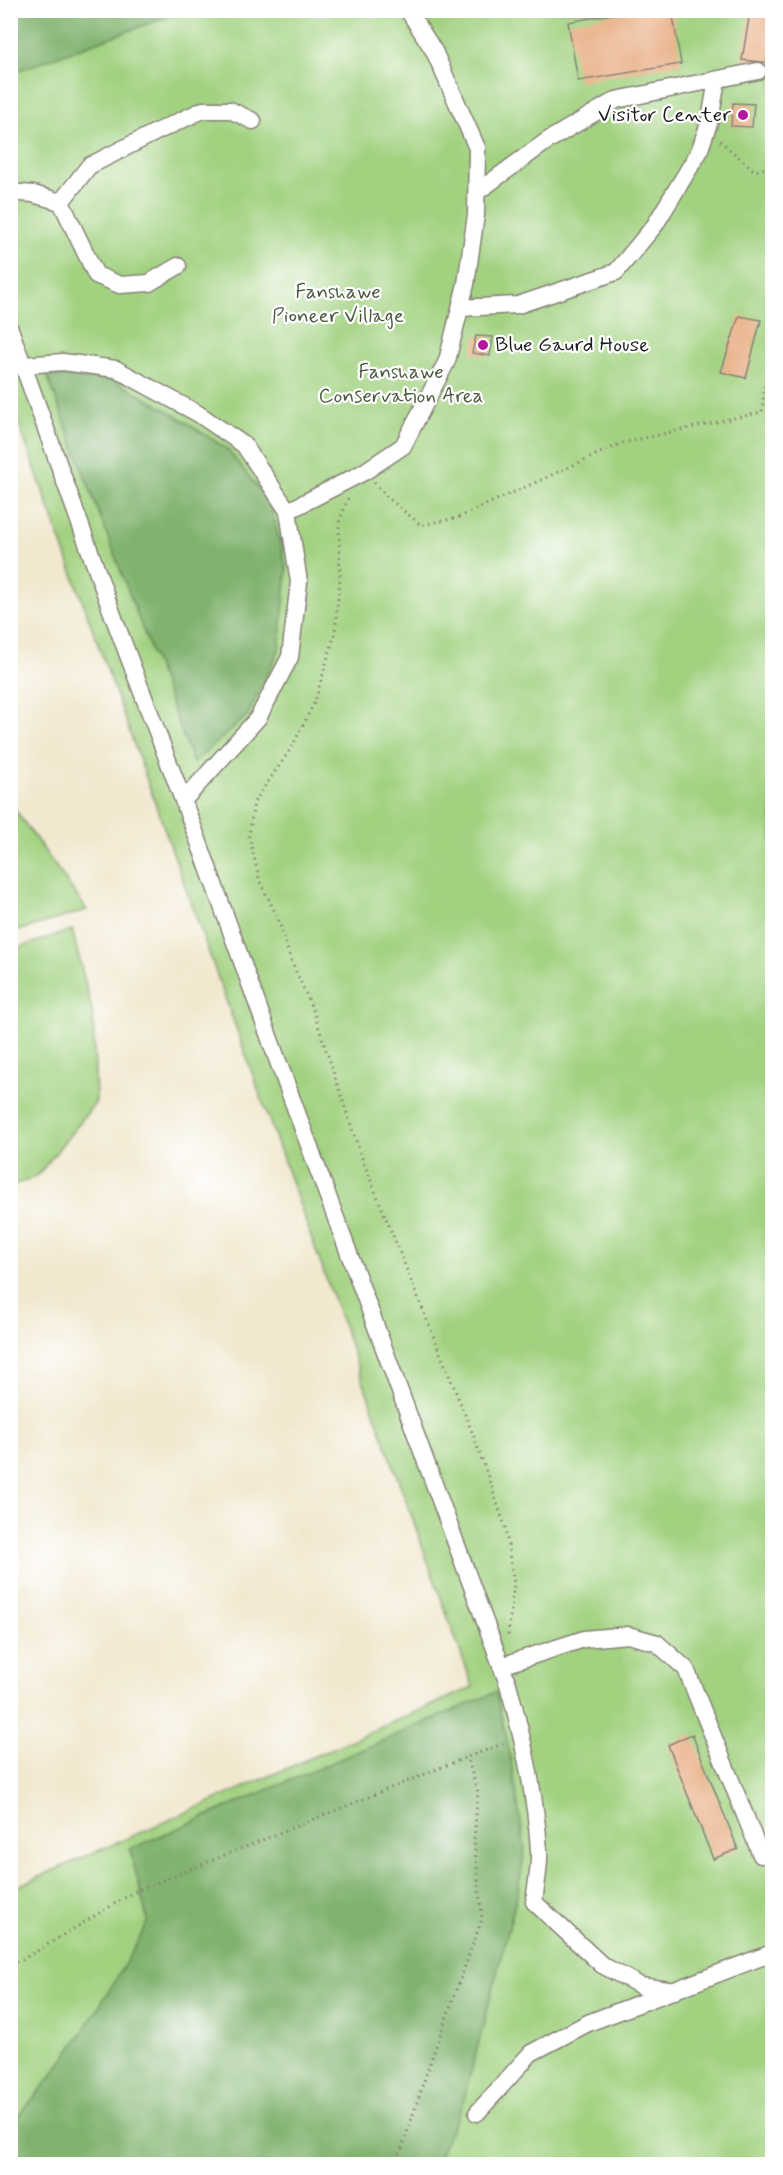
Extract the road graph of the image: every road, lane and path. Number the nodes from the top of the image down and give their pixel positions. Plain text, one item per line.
1 (408, 10) edge
2 (759, 71) dead end
3 (717, 80) junction
4 (253, 121) dead end
5 (707, 129) junction
6 (772, 166) edge
7 (10, 192) edge
8 (477, 192) junction
9 (61, 202) junction
10 (178, 266) dead end
11 (460, 308) junction
12 (772, 312) edge
13 (10, 329) edge
14 (24, 365) junction
15 (364, 472) junction
16 (350, 496) dead end
17 (288, 511) junction
18 (183, 801) junction
19 (501, 1666) junction
20 (523, 1738) junction
21 (466, 1757) junction
22 (761, 1855) dead end
23 (772, 1953) edge
24 (10, 1963) edge
25 (675, 1991) junction
26 (477, 2113) dead end
27 (392, 2164) edge

1 - 8 street
2 - 3 street
3 - 5 street
3 - 8 street
4 - 9 street
5 - 6 path
5 - 11 street
7 - 9 street
8 - 11 street
9 - 10 street
11 - 15 street
12 - 15 path
13 - 14 street
14 - 17 street
14 - 18 street
15 - 17 street
16 - 19 path
17 - 18 street
18 - 19 street
19 - 20 street
19 - 22 street
20 - 21 path
20 - 25 street
21 - 24 path
21 - 27 path
23 - 25 street
25 - 26 street

